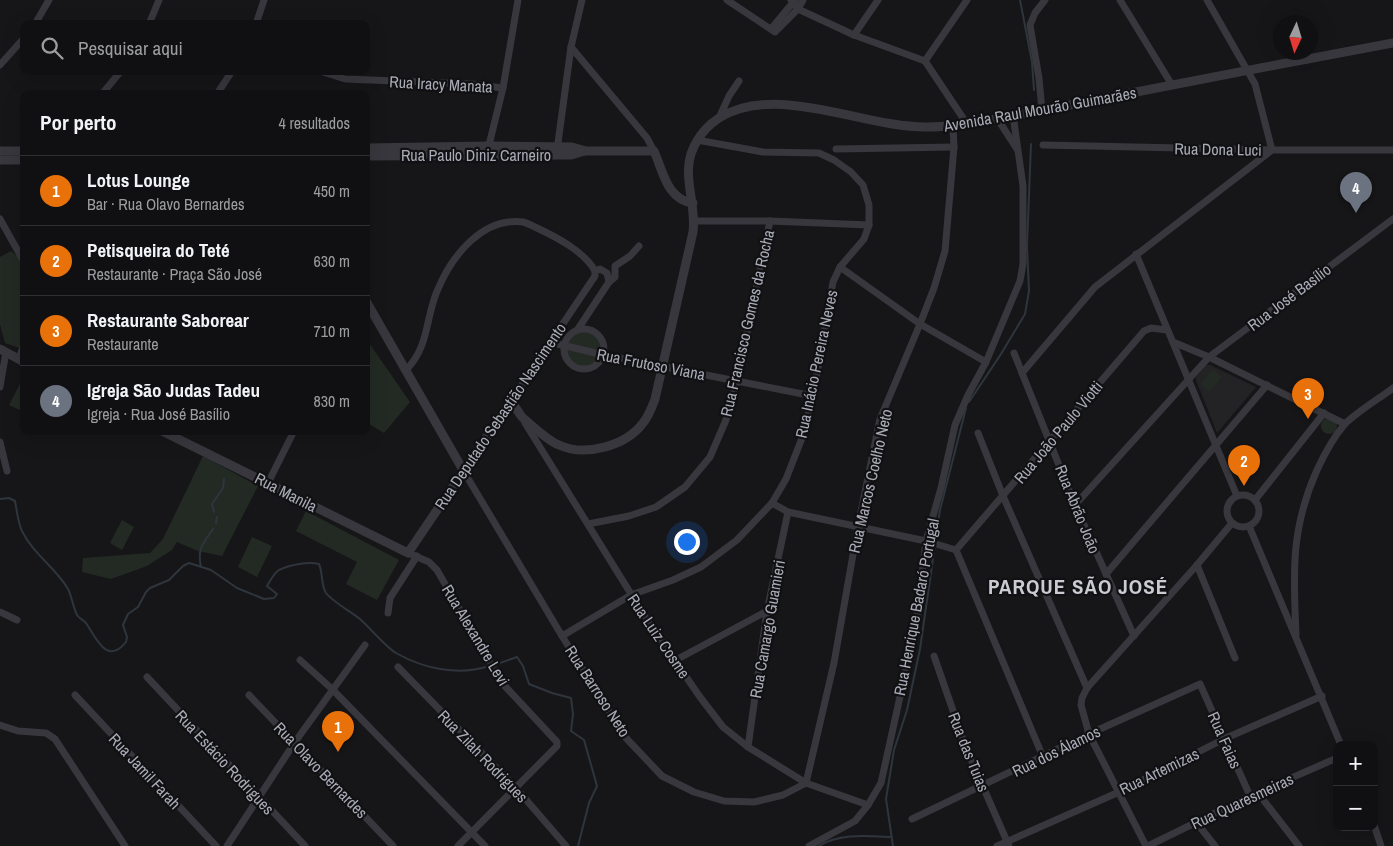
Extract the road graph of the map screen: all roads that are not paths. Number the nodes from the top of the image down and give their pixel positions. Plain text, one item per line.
1 (49, 0) edge
2 (159, 0) edge
3 (264, 0) edge
4 (518, 0) edge
5 (582, 0) edge
6 (727, 0) edge
7 (803, 0) edge
8 (878, 0) edge
9 (967, 0) edge
10 (1045, 0) edge
11 (1120, 0) edge
12 (1207, 0) edge
13 (794, 3) edge
14 (37, 20) edge
15 (151, 20) edge
16 (257, 20) edge
17 (854, 35) junction
18 (20, 42) edge
19 (1393, 43) edge
20 (571, 48) junction
21 (925, 61) junction
22 (0, 65) edge
23 (1248, 70) junction
24 (118, 75) edge
25 (230, 75) edge
26 (331, 75) edge
27 (739, 81) dead end
28 (1172, 85) junction
29 (503, 88) junction
30 (105, 90) edge
31 (220, 90) edge
32 (1042, 110) junction
33 (1013, 115) junction
34 (719, 118) junction
35 (997, 118) junction
36 (967, 124) junction
37 (953, 126) junction
38 (697, 140) junction
39 (1044, 145) dead end
40 (954, 147) junction
41 (370, 149) edge
42 (836, 149) dead end
43 (488, 150) junction
44 (1272, 150) junction
45 (1393, 150) edge
46 (20, 151) edge
47 (379, 151) junction
48 (557, 151) junction
49 (654, 151) junction
50 (1018, 151) junction
51 (0, 152) edge
52 (370, 154) edge
53 (0, 160) edge
54 (20, 160) edge
55 (693, 203) junction
56 (0, 219) edge
57 (1393, 219) edge
58 (694, 221) junction
59 (770, 221) junction
60 (869, 225) junction
61 (639, 246) dead end
62 (20, 254) edge
63 (1136, 254) junction
64 (615, 266) junction
65 (840, 267) junction
66 (597, 270) junction
67 (609, 282) junction
68 (370, 308) edge
69 (920, 324) junction
70 (578, 329) junction
71 (1166, 330) junction
72 (549, 342) junction
73 (1173, 342) junction
74 (564, 346) junction
75 (3, 350) edge
76 (1014, 352) dead end
77 (604, 355) junction
78 (1209, 356) junction
79 (20, 359) edge
80 (986, 362) junction
81 (662, 367) junction
82 (406, 370) junction
83 (1022, 373) junction
84 (1188, 378) junction
85 (736, 381) junction
86 (1267, 385) junction
87 (0, 387) edge
88 (1393, 388) edge
89 (813, 396) junction
90 (511, 401) junction
91 (1324, 413) junction
92 (521, 416) junction
93 (1345, 424) junction
94 (978, 432) dead end
95 (170, 435) edge
96 (292, 435) edge
97 (1050, 440) junction
98 (0, 442) edge
99 (1216, 444) junction
100 (463, 470) junction
101 (7, 471) dead end
102 (268, 483) junction
103 (1003, 496) junction
104 (1237, 496) junction
105 (1255, 500) junction
106 (772, 503) junction
107 (1075, 504) junction
108 (788, 512) junction
109 (1232, 523) junction
110 (588, 524) junction
111 (858, 526) junction
112 (1249, 526) junction
113 (927, 541) junction
114 (953, 548) junction
115 (408, 553) junction
116 (418, 556) junction
117 (1197, 565) junction
118 (1106, 574) junction
119 (631, 595) junction
120 (767, 611) junction
121 (0, 612) edge
122 (388, 613) dead end
123 (17, 620) dead end
124 (1296, 634) junction
125 (562, 636) junction
126 (1134, 636) junction
127 (365, 645) dead end
128 (934, 656) dead end
129 (1235, 658) dead end
130 (300, 660) dead end
131 (674, 661) junction
132 (398, 667) dead end
133 (147, 677) dead end
134 (1200, 684) joint
135 (1087, 688) junction
136 (332, 689) junction
137 (249, 695) dead end
138 (75, 696) dead end
139 (1322, 696) junction
140 (0, 725) edge
141 (1089, 734) junction
142 (1224, 739) junction
143 (1339, 741) edge
144 (295, 742) junction
145 (748, 747) junction
146 (1043, 757) junction
147 (1333, 760) edge
148 (806, 783) junction
149 (982, 785) junction
150 (516, 788) junction
151 (1119, 792) junction
152 (1258, 793) junction
153 (1250, 796) junction
154 (258, 798) junction
155 (868, 805) junction
156 (912, 819) dead end
157 (1196, 822) junction
158 (1376, 831) edge
159 (472, 833) junction
160 (1008, 843) edge
161 (125, 846) edge
162 (216, 846) edge
163 (227, 846) edge
164 (304, 846) edge
165 (393, 846) edge
166 (458, 846) edge
167 (485, 846) edge
168 (566, 846) edge
169 (809, 846) edge
170 (997, 846) edge
171 (1147, 846) edge
172 (1215, 846) edge
173 (1299, 846) edge
174 (1381, 846) edge

1 - 14 street
2 - 15 street
3 - 16 street
4 - 29 street
5 - 20 street
6 - 13 street
7 - 13 street
8 - 17 street
9 - 21 street
10 - 32 street
11 - 28 street
12 - 23 street
13 - 17 street
17 - 21 street
18 - 22 street
19 - 23 street, Avenida Raul Mourão Guimarães
20 - 48 street
20 - 49 street
21 - 36 street
23 - 28 street, Avenida Raul Mourão Guimarães
23 - 44 street
24 - 30 street
25 - 31 street
26 - 29 street, Rua Iracy Manata
27 - 34 street
28 - 32 street, Avenida Raul Mourão Guimarães
29 - 43 street
32 - 33 street, Avenida Raul Mourão Guimarães
33 - 35 street, Avenida Raul Mourão Guimarães
33 - 50 street, Rua Henrique Badaró Portugal
34 - 37 street, Avenida Raul Mourão Guimarães
34 - 38 street, Avenida Raul Mourão Guimarães
35 - 36 street, Avenida Raul Mourão Guimarães
35 - 50 street, Rua Henrique Badaró Portugal
36 - 37 street, Avenida Raul Mourão Guimarães
37 - 40 street, Rua Marcos Coelho Neto
38 - 55 street, Avenida Raul Mourão Guimarães
38 - 60 street, Rua Inácio Pereira Neves
39 - 44 street, Rua Dona Luci
40 - 42 street
40 - 69 street, Rua Marcos Coelho Neto
41 - 47 street, Rua Paulo Diniz Carneiro
43 - 47 street, Rua Paulo Diniz Carneiro
43 - 48 street, Rua Paulo Diniz Carneiro
44 - 45 street, Rua Dona Luci
44 - 63 street
46 - 51 street
47 - 52 street, Rua Paulo Diniz Carneiro
48 - 49 street, Rua Paulo Diniz Carneiro
49 - 55 street
50 - 80 street, Rua Henrique Badaró Portugal
53 - 54 street
55 - 58 street, Avenida Raul Mourão Guimarães
56 - 62 street
57 - 78 street, Rua José Basílio
58 - 59 street
58 - 81 street, Avenida Raul Mourão Guimarães
59 - 60 street
59 - 85 street, Rua Francisco Gomes da Rocha
60 - 65 street, Rua Inácio Pereira Neves
61 - 64 street
63 - 71 street
63 - 83 street
64 - 66 street
64 - 67 street, Rua Deputado Sebastião Nascimento
65 - 69 street
65 - 89 street, Rua Inácio Pereira Neves
66 - 67 street
66 - 72 street, Rua Deputado Sebastião Nascimento
66 - 82 street
67 - 70 street, Rua Deputado Sebastião Nascimento
68 - 82 street
69 - 80 street
69 - 111 street, Rua Marcos Coelho Neto
70 - 74 street, Rua Deputado Sebastião Nascimento
70 - 77 street
71 - 73 street
71 - 97 street, Rua João Paulo Viotti
72 - 74 street, Rua Frutoso Viana
72 - 90 street, Rua Deputado Sebastião Nascimento
73 - 78 street
73 - 84 street
74 - 77 street, Rua Frutoso Viana
74 - 77 street
75 - 79 street
75 - 87 street
76 - 83 street, Rua Abrão João
77 - 81 street, Rua Frutoso Viana
78 - 84 street, Rua José Basílio
78 - 86 street
80 - 113 street, Rua Henrique Badaró Portugal
81 - 85 street, Rua Frutoso Viana
81 - 92 street, Avenida Raul Mourão Guimarães
82 - 100 street
83 - 97 street, Rua Abrão João
84 - 99 street
84 - 107 street, Rua José Basílio
85 - 89 street, Rua Frutoso Viana
85 - 110 street, Rua Francisco Gomes da Rocha
86 - 91 street
86 - 99 street
88 - 93 street
89 - 106 street, Rua Inácio Pereira Neves
90 - 92 street, Rua Luiz Cosme
90 - 100 street, Rua Deputado Sebastião Nascimento
91 - 93 street
91 - 105 street
92 - 110 street, Rua Luiz Cosme
93 - 124 street
94 - 103 street
95 - 102 street, Rua Manila
96 - 102 street
97 - 103 street, Rua João Paulo Viotti
97 - 107 street, Rua Abrão João
98 - 101 street
99 - 104 street
99 - 118 street
100 - 115 street, Rua Deputado Sebastião Nascimento
100 - 125 street, Rua Barroso Neto
102 - 115 street, Rua Manila
103 - 114 street, Rua João Paulo Viotti
103 - 135 street
104 - 105 street
104 - 109 street
105 - 112 street
106 - 108 street
106 - 119 street, Rua Inácio Pereira Neves
107 - 118 street, Rua Abrão João
108 - 111 street
108 - 120 street, Rua Camargo Guamieri
109 - 112 street
109 - 117 street
110 - 119 street, Rua Luiz Cosme
111 - 113 street
111 - 148 street, Rua Marcos Coelho Neto
112 - 124 street
113 - 114 street
113 - 155 street, Rua Henrique Badaró Portugal
114 - 146 street
115 - 116 street, Rua Alexandre Levi
116 - 122 street
116 - 150 street, Rua Alexandre Levi
117 - 126 street
117 - 129 street
118 - 126 street, Rua Abrão João
119 - 125 street, Rua Inácio Pereira Neves
119 - 131 street, Rua Luiz Cosme
120 - 131 street
120 - 145 street, Rua Camargo Guamieri
121 - 123 street
124 - 139 street
125 - 148 street, Rua Barroso Neto
126 - 135 street
127 - 136 street
128 - 149 street, Rua das Tuias
130 - 136 street
131 - 145 street, Rua Luiz Cosme
132 - 150 street, Rua Zilah Rodrigues
133 - 154 street, Rua Estácio Rodrigues
134 - 141 street, Rua dos Álamos
134 - 142 street, Rua Faias
135 - 141 street
136 - 144 street
136 - 159 street
137 - 144 street, Rua Olavo Bernardes
138 - 162 street, Rua Jamil Farah
139 - 142 street, Rua Artemizas
139 - 143 street
140 - 161 street
141 - 146 street, Rua dos Álamos
141 - 151 street
142 - 151 street, Rua Artemizas
142 - 153 street, Rua Faias
144 - 154 street
144 - 165 street, Rua Olavo Bernardes
145 - 148 street, Rua Luiz Cosme
146 - 149 street, Rua dos Álamos
147 - 152 street, Rua Quaresmeiras
148 - 155 street, Rua Luiz Cosme
149 - 156 street, Rua dos Álamos
149 - 160 street, Rua das Tuias
150 - 159 street
150 - 168 street, Rua Zilah Rodrigues
151 - 160 street, Rua Artemizas
151 - 171 street
152 - 153 street, Rua Quaresmeiras
152 - 173 street
153 - 157 street, Rua Quaresmeiras
154 - 163 street
154 - 164 street, Rua Estácio Rodrigues
155 - 169 street, Rua Henrique Badaró Portugal
157 - 171 street, Rua Quaresmeiras
157 - 172 street
158 - 174 street
159 - 166 street
159 - 167 street
160 - 170 street, Rua Artemizas

